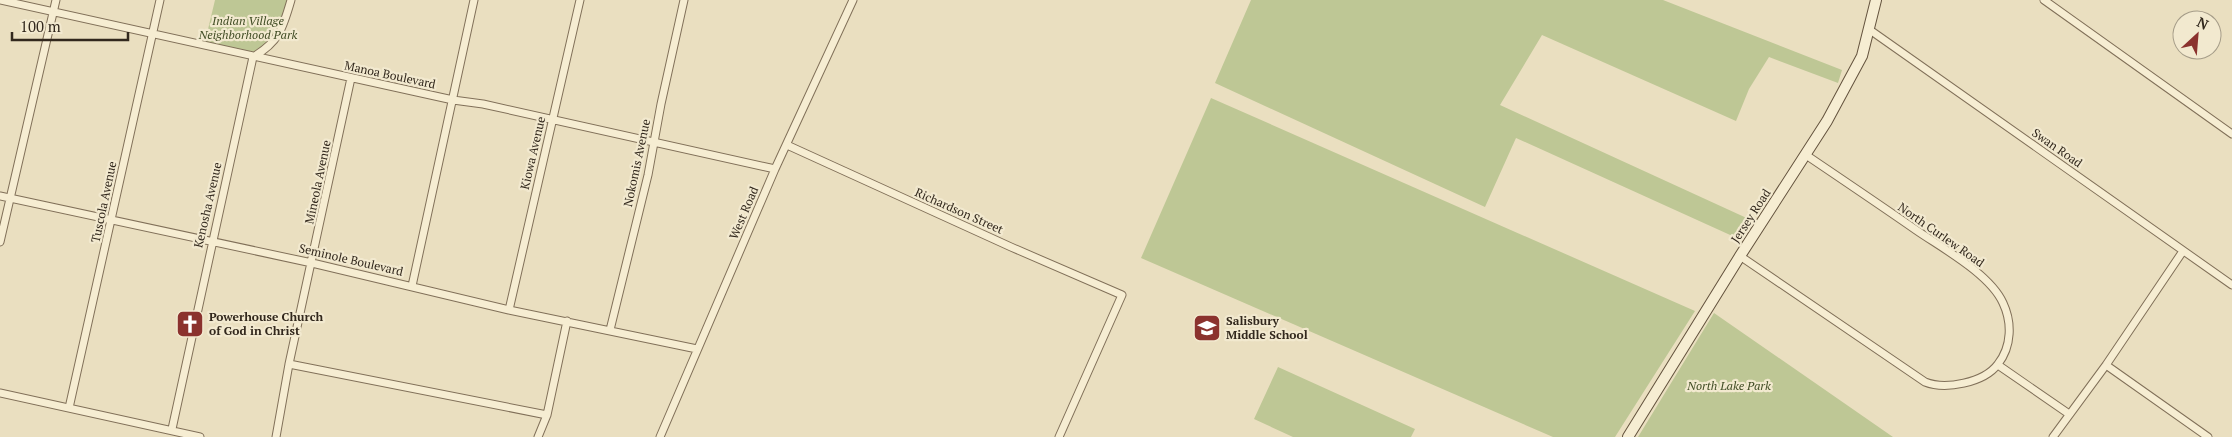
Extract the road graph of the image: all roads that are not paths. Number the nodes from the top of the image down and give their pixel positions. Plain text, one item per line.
1 (0, 0) edge
2 (56, 0) edge
3 (160, 0) edge
4 (291, 0) edge
5 (474, 0) edge
6 (580, 0) edge
7 (684, 0) edge
8 (853, 0) edge
9 (1876, 0) edge
10 (2044, 0) edge
11 (53, 12) junction
12 (1870, 30) junction
13 (152, 34) junction
14 (253, 57) junction
15 (351, 78) junction
16 (453, 100) junction
17 (552, 121) junction
18 (2232, 134) edge
19 (654, 142) junction
20 (787, 145) junction
21 (1806, 155) junction
22 (775, 169) junction
23 (0, 196) edge
24 (9, 198) junction
25 (111, 221) junction
26 (211, 241) junction
27 (0, 242) edge
28 (2184, 251) junction
29 (1740, 256) junction
30 (312, 263) junction
31 (2232, 284) edge
32 (412, 286) junction
33 (510, 310) junction
34 (567, 321) junction
35 (610, 330) junction
36 (698, 349) junction
37 (289, 364) junction
38 (1998, 365) junction
39 (2106, 365) junction
40 (0, 393) edge
41 (69, 408) junction
42 (2069, 414) junction
43 (547, 415) junction
44 (172, 429) junction
45 (200, 437) edge
46 (276, 437) edge
47 (538, 437) edge
48 (660, 437) edge
49 (1060, 437) edge
50 (1628, 437) edge
51 (2053, 437) edge
52 (2208, 437) edge

1 - 11 street, Manoa Boulevard
2 - 11 street
3 - 13 street, Tuscola Avenue
4 - 14 street
5 - 16 street
6 - 17 street, Kiowa Avenue
7 - 19 street, Nokomis Avenue
8 - 20 street, West Road
9 - 12 street, Jersey Road
10 - 18 street
11 - 13 street, Manoa Boulevard
11 - 24 street
12 - 21 street, Jersey Road
12 - 28 street, Swan Road
13 - 14 street, Manoa Boulevard
13 - 25 street, Tuscola Avenue
14 - 15 street, Manoa Boulevard
14 - 26 street, Kenosha Avenue
15 - 16 street, Manoa Boulevard
15 - 30 street, Mineola Avenue
16 - 17 street, Manoa Boulevard
16 - 32 street
17 - 19 street, Manoa Boulevard
17 - 33 street, Kiowa Avenue
19 - 22 street, Manoa Boulevard
19 - 35 street, Nokomis Avenue
20 - 22 street, West Road
20 - 49 street, Richardson Street
21 - 29 street, Jersey Road
21 - 38 street, North Curlew Road
22 - 36 street, West Road
23 - 24 street, Seminole Boulevard
24 - 25 street, Seminole Boulevard
24 - 27 street
25 - 26 street, Seminole Boulevard
25 - 41 street, Tuscola Avenue
26 - 30 street, Seminole Boulevard
26 - 44 street, Kenosha Avenue
28 - 31 street, Swan Road
28 - 39 street
29 - 38 street
29 - 50 street, Jersey Road
30 - 32 street, Seminole Boulevard
30 - 37 street, Mineola Avenue
32 - 33 street, Seminole Boulevard
33 - 34 street, Seminole Boulevard
34 - 35 street, Seminole Boulevard
34 - 43 street
35 - 36 street, Seminole Boulevard
36 - 48 street, West Road
37 - 43 street
37 - 46 street, Mineola Avenue
38 - 42 street
39 - 42 street
39 - 52 street
40 - 41 street
41 - 44 street
42 - 51 street
43 - 47 street
44 - 45 street

